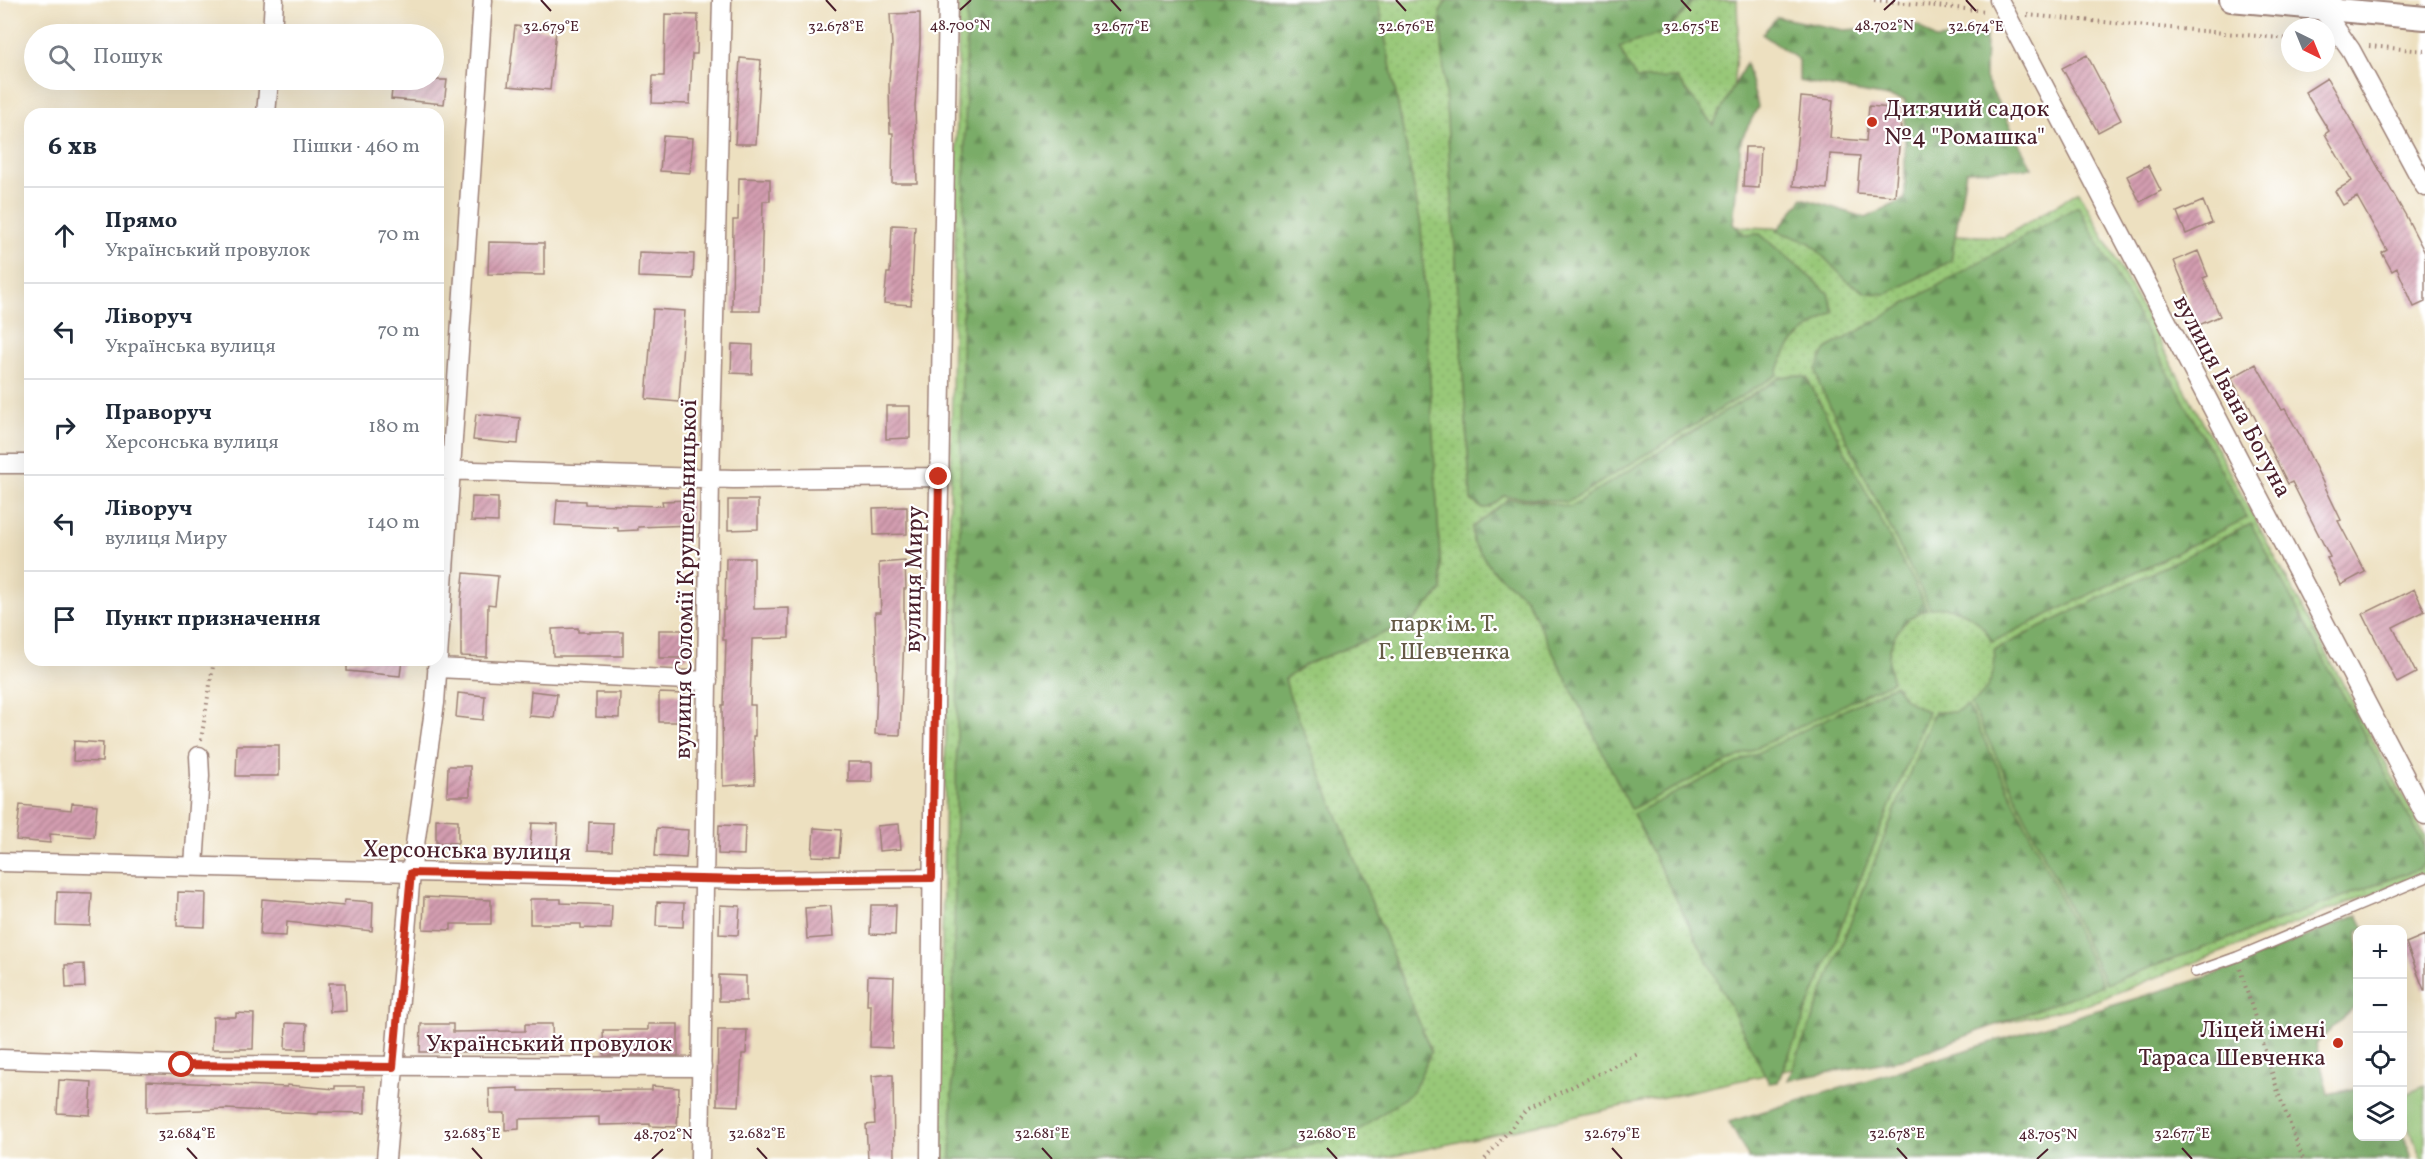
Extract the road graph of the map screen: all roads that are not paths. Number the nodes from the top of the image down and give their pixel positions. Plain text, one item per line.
1 (274, 0) edge
2 (483, 0) edge
3 (722, 0) edge
4 (948, 0) edge
5 (2231, 0) edge
6 (2319, 4) edge
7 (2002, 6) edge
8 (2371, 6) edge
9 (2425, 18) edge
10 (273, 24) edge
11 (268, 90) edge
12 (267, 108) edge
13 (2425, 187) edge
14 (0, 464) edge
15 (24, 464) edge
16 (444, 470) edge
17 (710, 477) junction
18 (939, 477) junction
19 (444, 662) edge
20 (438, 666) edge
21 (708, 681) junction
22 (199, 756) road end
23 (2425, 815) edge
24 (0, 862) edge
25 (194, 866) junction
26 (411, 873) junction
27 (932, 878) junction
28 (705, 879) junction
29 (2425, 879) edge
30 (2195, 972) dead end
31 (0, 1059) edge
32 (393, 1067) junction
33 (702, 1067) junction
34 (386, 1159) edge
35 (700, 1159) edge
36 (930, 1159) edge

1 - 10 street
2 - 16 street
3 - 17 street, вулиця Соломії Крушельницької
4 - 18 street, вулиця Миру
5 - 6 street
6 - 8 street
6 - 13 street
7 - 23 street, вулиця Івана Богуна
8 - 9 street
11 - 12 street
14 - 15 street
16 - 17 street
17 - 18 street
17 - 21 street, вулиця Соломії Крушельницької
18 - 27 street, вулиця Миру
19 - 21 street
20 - 26 street
21 - 28 street, вулиця Соломії Крушельницької
22 - 25 street
24 - 25 street, Херсонська вулиця
25 - 26 street, Херсонська вулиця
26 - 28 street, Херсонська вулиця
26 - 32 street
27 - 28 street, Херсонська вулиця
27 - 36 street, вулиця Миру
28 - 33 street, вулиця Соломії Крушельницької
29 - 30 lane
31 - 32 street, Український провулок
32 - 33 street, Український провулок
32 - 34 street
33 - 35 street, вулиця Соломії Крушельницької

